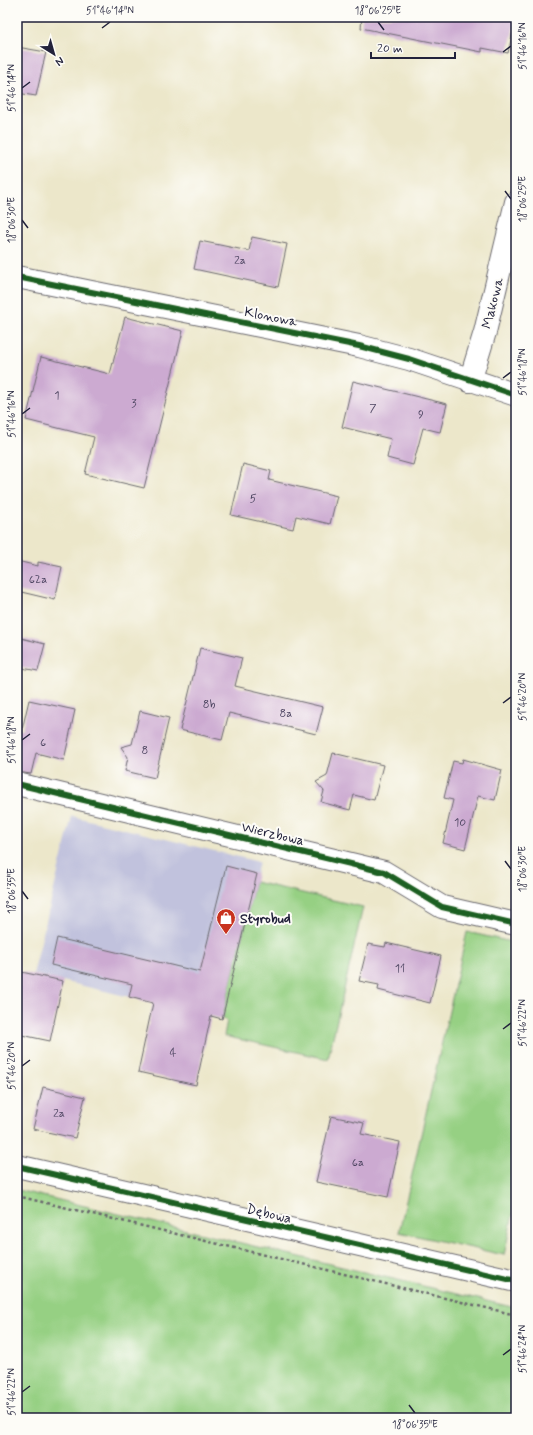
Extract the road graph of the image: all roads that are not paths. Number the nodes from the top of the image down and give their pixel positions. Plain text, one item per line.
1 (516, 202) edge
2 (17, 277) edge
3 (470, 381) junction
4 (516, 396) edge
5 (17, 784) edge
6 (516, 924) edge
7 (17, 1166) edge
8 (516, 1281) edge

1 - 3 street, Makowa
2 - 3 street, Klonowa
3 - 4 street, Klonowa
5 - 6 street, Wierzbowa
7 - 8 street, Dębowa

